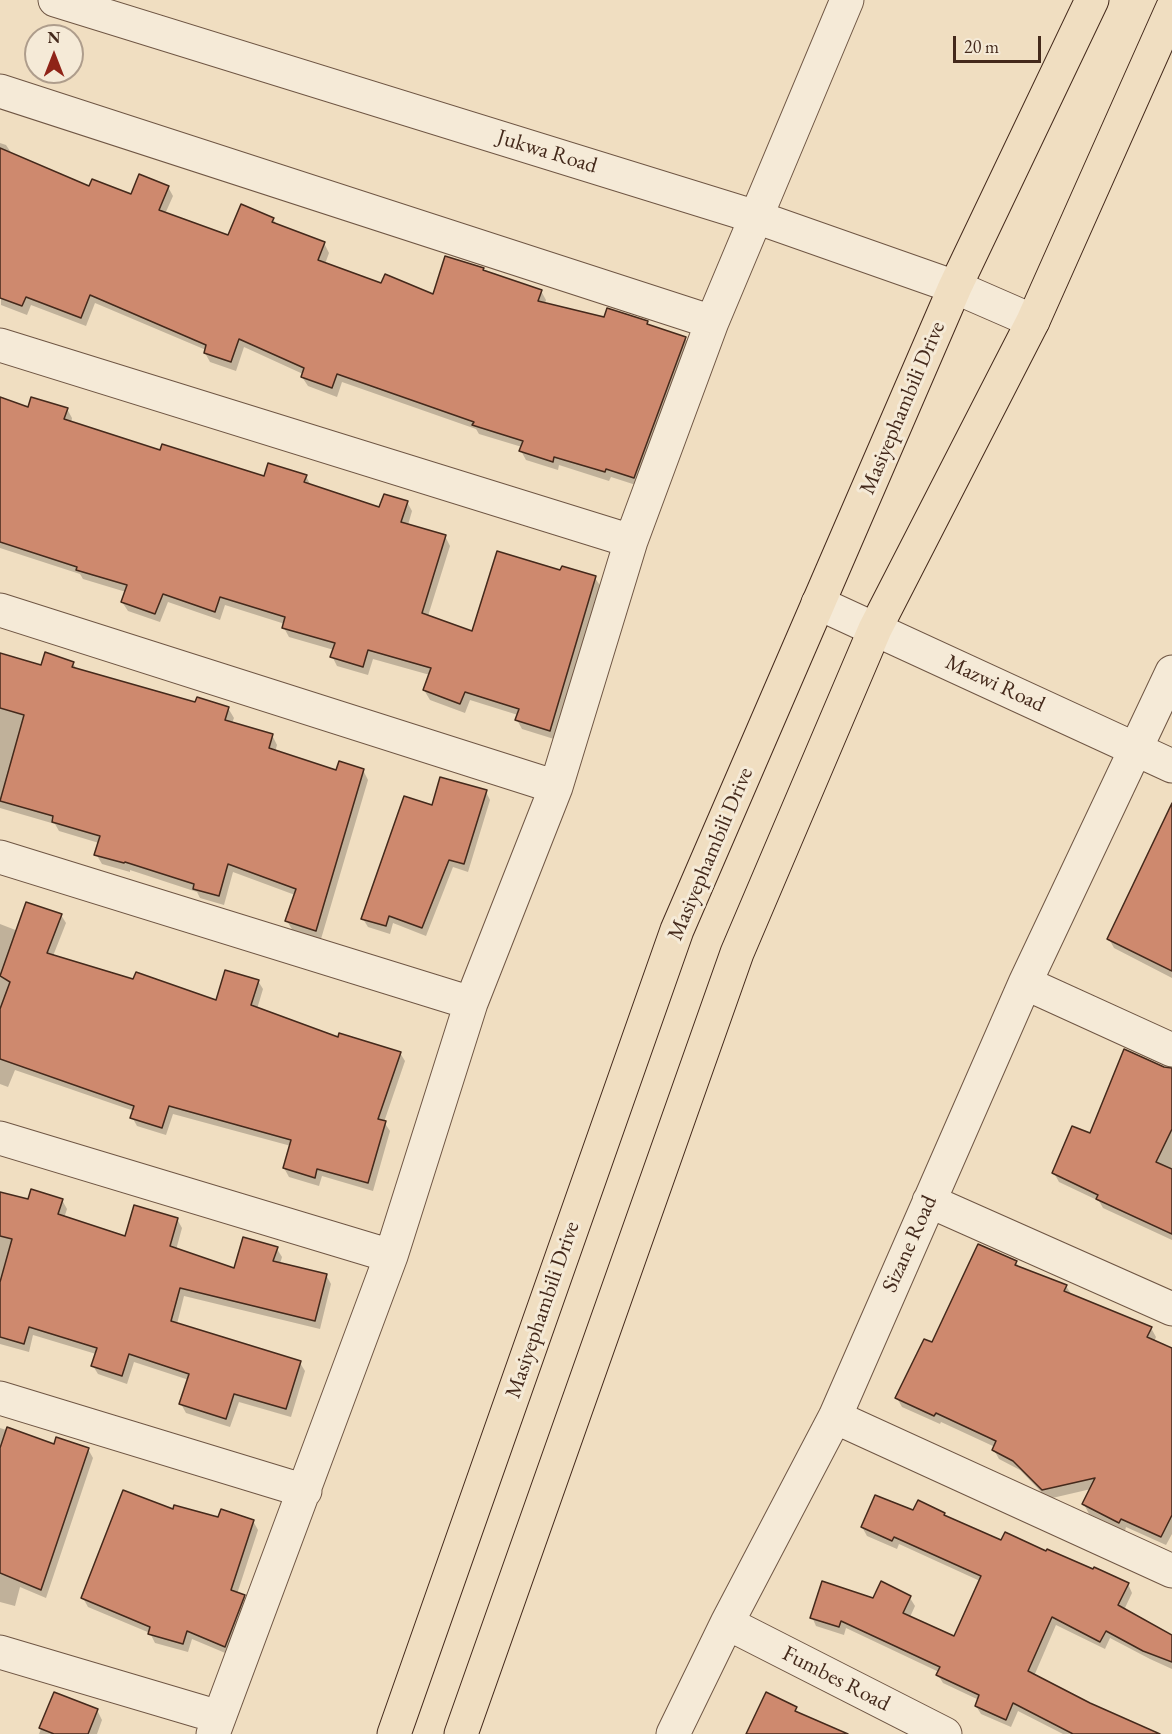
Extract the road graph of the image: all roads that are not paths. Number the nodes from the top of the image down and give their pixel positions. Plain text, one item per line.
1 (55, 0) edge
2 (847, 0) edge
3 (1092, 0) edge
4 (1172, 9) edge
5 (0, 91) edge
6 (756, 217) junction
7 (955, 287) junction
8 (1033, 321) junction
9 (712, 322) junction
10 (0, 345) edge
11 (631, 541) junction
12 (818, 603) junction
13 (0, 610) edge
14 (875, 629) junction
15 (1172, 672) edge
16 (1136, 749) junction
17 (1172, 766) edge
18 (556, 787) junction
19 (0, 857) edge
20 (1026, 983) junction
21 (471, 1003) junction
22 (1172, 1050) edge
23 (0, 1138) edge
24 (929, 1201) junction
25 (391, 1256) junction
26 (1172, 1309) edge
27 (0, 1398) edge
28 (835, 1417) junction
29 (305, 1491) junction
30 (1172, 1571) edge
31 (727, 1623) junction
32 (0, 1652) edge
33 (216, 1726) edge
34 (394, 1734) edge
35 (462, 1734) edge
36 (673, 1734) edge
37 (945, 1734) edge

1 - 6 street, Jukwa Road
2 - 6 street
3 - 7 main road, Masiyephambili Drive
4 - 8 main road
5 - 9 street
6 - 7 street, Jukwa Road
6 - 9 street
7 - 8 street, Jukwa Road
7 - 12 main road, Masiyephambili Drive
8 - 14 main road
9 - 11 street
10 - 11 street
11 - 18 street
12 - 14 street, Mazwi Road
12 - 34 main road, Masiyephambili Drive
13 - 18 street
14 - 16 street, Mazwi Road
14 - 35 main road
15 - 16 street, Sizane Road
16 - 17 street, Mazwi Road
16 - 20 street, Sizane Road
18 - 21 street
19 - 21 street
20 - 22 street
20 - 24 street, Sizane Road
21 - 25 street
23 - 25 street
24 - 26 street
24 - 28 street, Sizane Road
25 - 29 street
27 - 29 street
28 - 30 street
28 - 31 street, Sizane Road
29 - 33 street
31 - 36 street, Sizane Road
31 - 37 street, Fumbes Road
32 - 33 street

